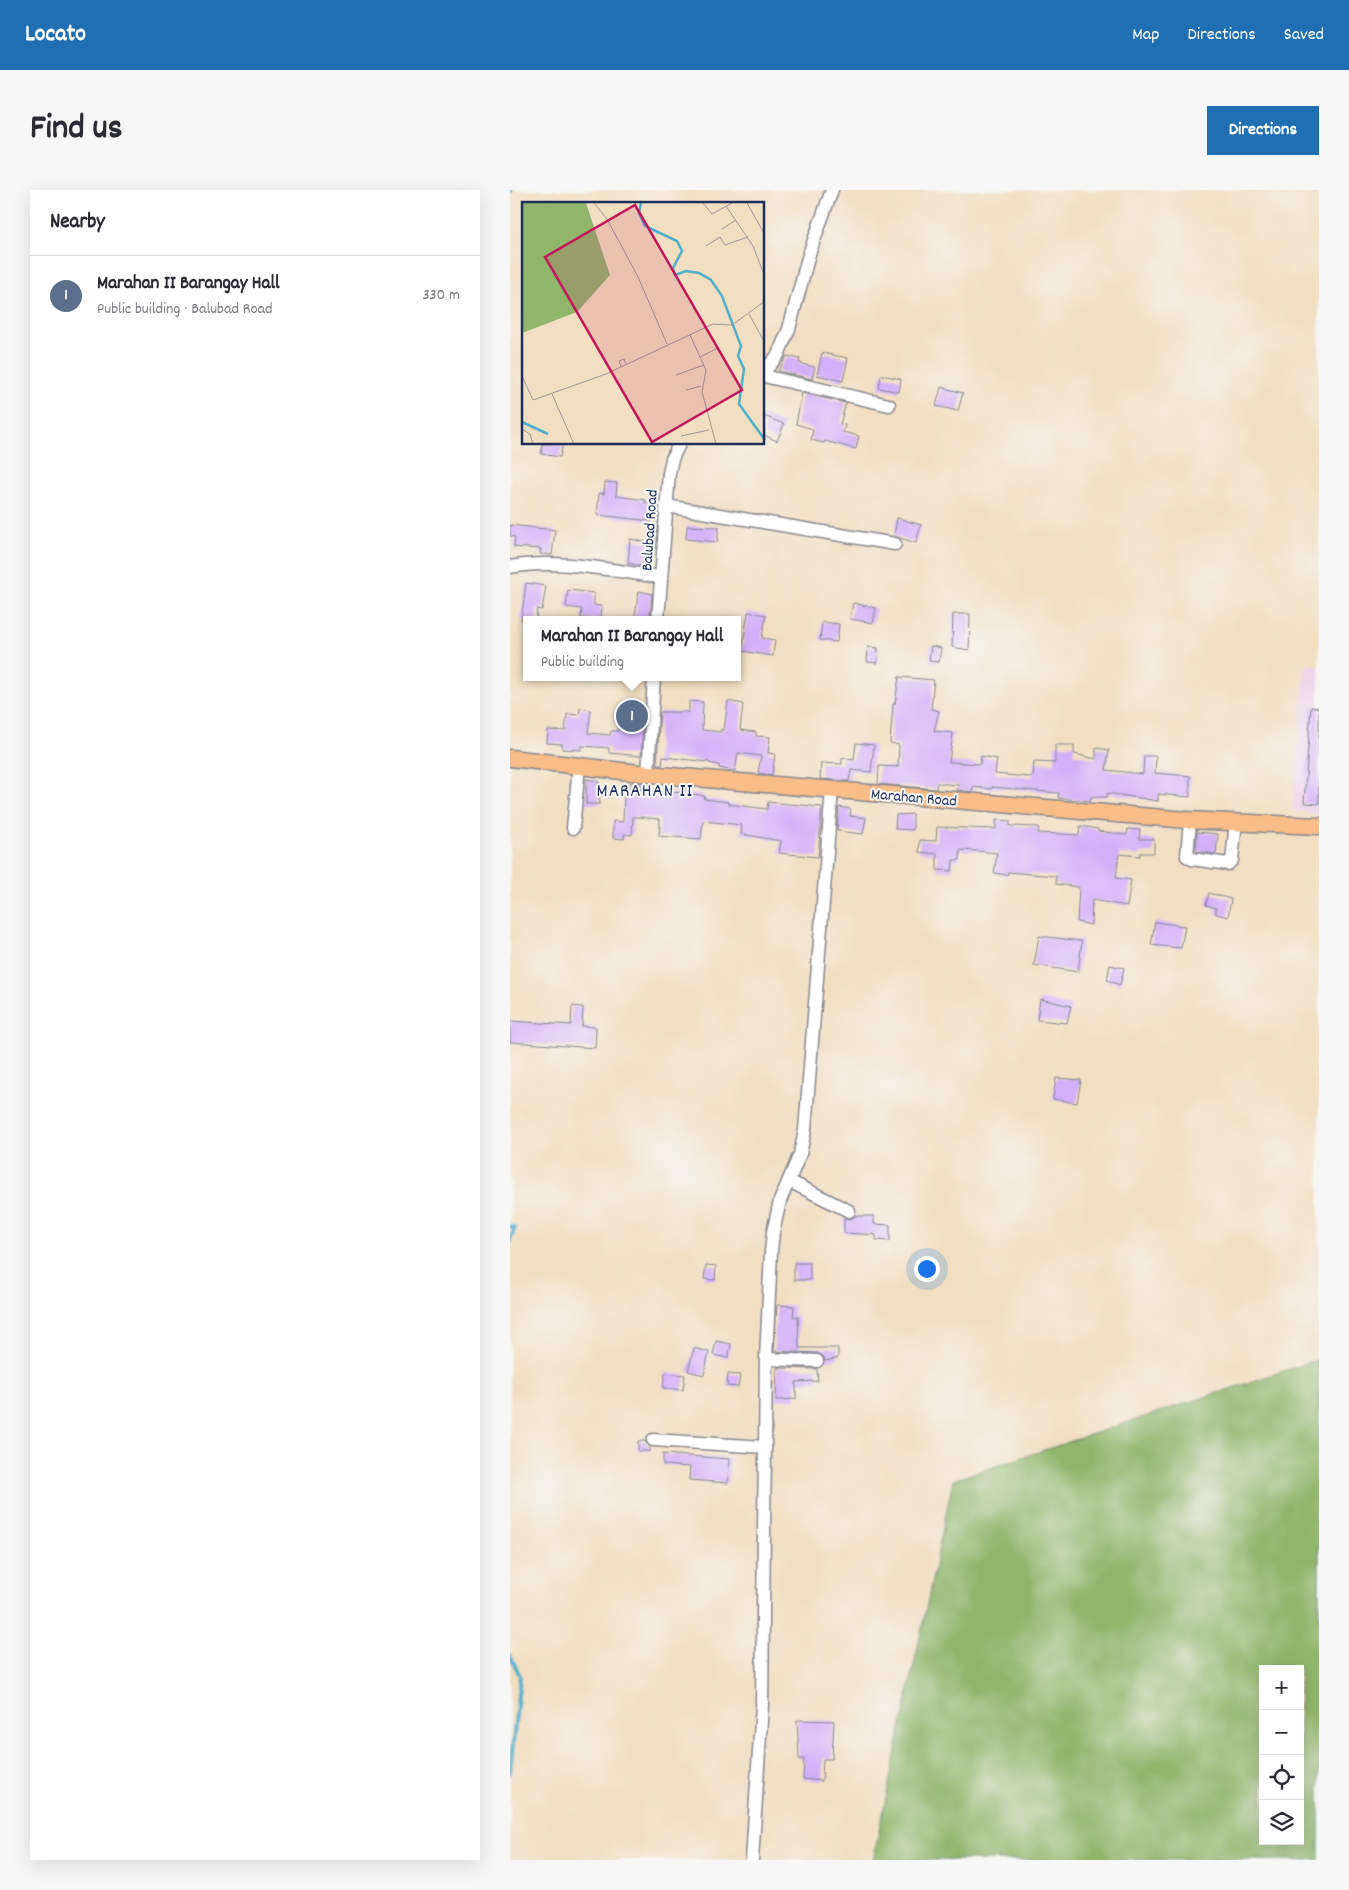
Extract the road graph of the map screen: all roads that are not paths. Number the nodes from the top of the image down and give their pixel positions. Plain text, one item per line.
1 (832, 190) edge
2 (765, 373) edge
3 (765, 374) edge
4 (889, 405) dead end
5 (679, 445) edge
6 (666, 506) junction
7 (895, 544) dead end
8 (510, 567) edge
9 (661, 577) junction
10 (658, 616) edge
11 (654, 681) edge
12 (510, 758) edge
13 (580, 766) junction
14 (648, 774) junction
15 (832, 789) junction
16 (1190, 820) junction
17 (1236, 822) junction
18 (1319, 826) edge
19 (573, 828) dead end
20 (789, 1181) junction
21 (849, 1211) dead end
22 (766, 1359) junction
23 (817, 1361) dead end
24 (653, 1440) dead end
25 (764, 1447) junction
26 (752, 1860) edge

1 - 2 street
3 - 4 street
5 - 6 street, Balubad Road
6 - 7 street
6 - 9 street, Balubad Road
8 - 9 street
9 - 10 street, Balubad Road
11 - 14 street
12 - 13 main road, Marahan Road
13 - 14 main road, Marahan Road
13 - 19 street
14 - 15 main road, Marahan Road
15 - 16 main road, Marahan Road
15 - 20 street
16 - 17 main road, Marahan Road
16 - 17 street
17 - 18 main road, Marahan Road
20 - 21 street
20 - 22 street
22 - 23 street
22 - 25 street
24 - 25 street
25 - 26 street

